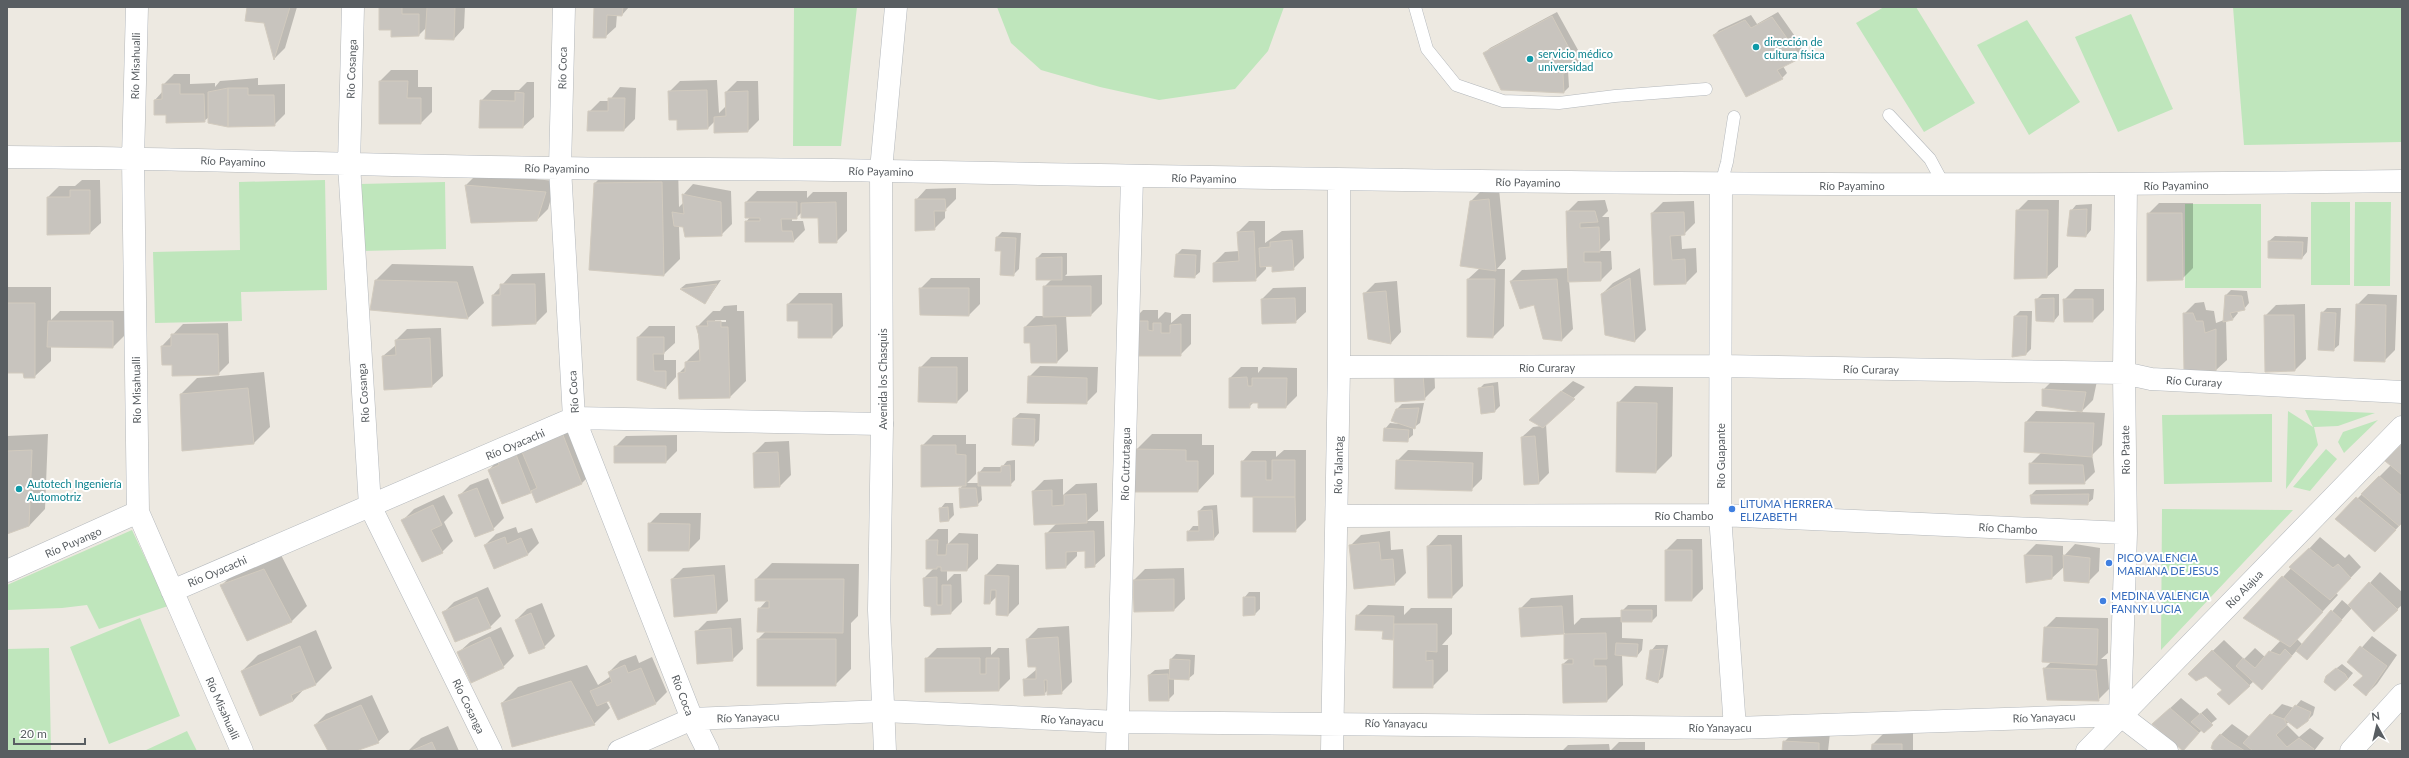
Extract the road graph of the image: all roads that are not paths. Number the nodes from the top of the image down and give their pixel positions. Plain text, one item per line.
1 (136, 7) edge
2 (353, 7) edge
3 (564, 7) edge
4 (896, 7) edge
5 (1415, 7) edge
6 (1706, 89) dead end
7 (1889, 115) dead end
8 (1734, 118) dead end
9 (7, 157) edge
10 (133, 158) junction
11 (349, 164) junction
12 (560, 168) junction
13 (881, 170) junction
14 (1132, 177) junction
15 (1339, 180) junction
16 (2402, 181) edge
17 (1722, 184) junction
18 (1944, 185) junction
19 (2126, 186) junction
20 (1721, 366) junction
21 (1339, 367) junction
22 (2124, 373) junction
23 (2402, 392) edge
24 (574, 418) junction
25 (882, 424) junction
26 (2402, 427) edge
27 (370, 506) junction
28 (138, 512) junction
29 (1720, 515) junction
30 (1337, 516) junction
31 (2126, 533) junction
32 (7, 571) edge
33 (172, 591) junction
34 (2402, 695) edge
35 (884, 711) junction
36 (2120, 715) junction
37 (692, 719) junction
38 (1119, 722) junction
39 (1334, 723) junction
40 (1735, 728) junction
41 (242, 751) edge
42 (491, 751) edge
43 (619, 751) edge
44 (708, 751) edge
45 (885, 751) edge
46 (1117, 751) edge
47 (1332, 751) edge
48 (2087, 751) edge
49 (2166, 751) edge
50 (2351, 751) edge

1 - 10 street, Río Misahualli
2 - 11 street, Río Cosanga
3 - 12 street, Río Coca
4 - 13 street, Avenida los Chasquis
5 - 6 lane
7 - 18 lane
8 - 17 lane
9 - 10 street, Río Payamino
10 - 11 street, Río Payamino
10 - 28 street, Río Misahualli
11 - 12 street, Río Payamino
11 - 27 street, Río Cosanga
12 - 13 street, Río Payamino
12 - 24 street, Río Coca
13 - 14 street, Río Payamino
13 - 25 street, Avenida los Chasquis
14 - 15 street, Río Payamino
14 - 38 street, Río Cutzutagua
15 - 17 street, Río Payamino
15 - 21 street, Río Talantag
16 - 19 street, Río Payamino
17 - 18 street, Río Payamino
17 - 20 street, Río Guapante
18 - 19 street, Río Payamino
19 - 22 street, Rio Patate
20 - 21 street, Río Curaray
20 - 22 street, Río Curaray
20 - 29 street, Río Guapante
21 - 30 street, Río Talantag
22 - 23 street, Río Curaray
22 - 31 street, Rio Patate
24 - 25 street, Río Oyacachi
24 - 27 street, Río Oyacachi
24 - 37 street, Río Coca
25 - 35 street, Avenida los Chasquis
26 - 36 street, Río Alajua
27 - 33 street, Río Oyacachi
27 - 42 street, Río Cosanga
28 - 32 street, Río Puyango
28 - 33 street, Río Misahualli
29 - 30 street, Río Chambo
29 - 31 street, Río Chambo
29 - 40 street, Río Guapante
30 - 39 street, Río Talantag
31 - 36 street, Rio Patate
33 - 41 street, Río Misahualli
34 - 50 street
35 - 37 street, Río Yanayacu
35 - 38 street, Río Yanayacu
35 - 45 street, Avenida los Chasquis
36 - 40 street, Río Yanayacu
36 - 48 street, Río Alajua
36 - 49 street
37 - 43 street, Río Yanayacu
37 - 44 street, Río Coca
38 - 39 street, Río Yanayacu
38 - 46 street, Río Cutzutagua
39 - 40 street, Río Yanayacu
39 - 47 street, Río Talantag

